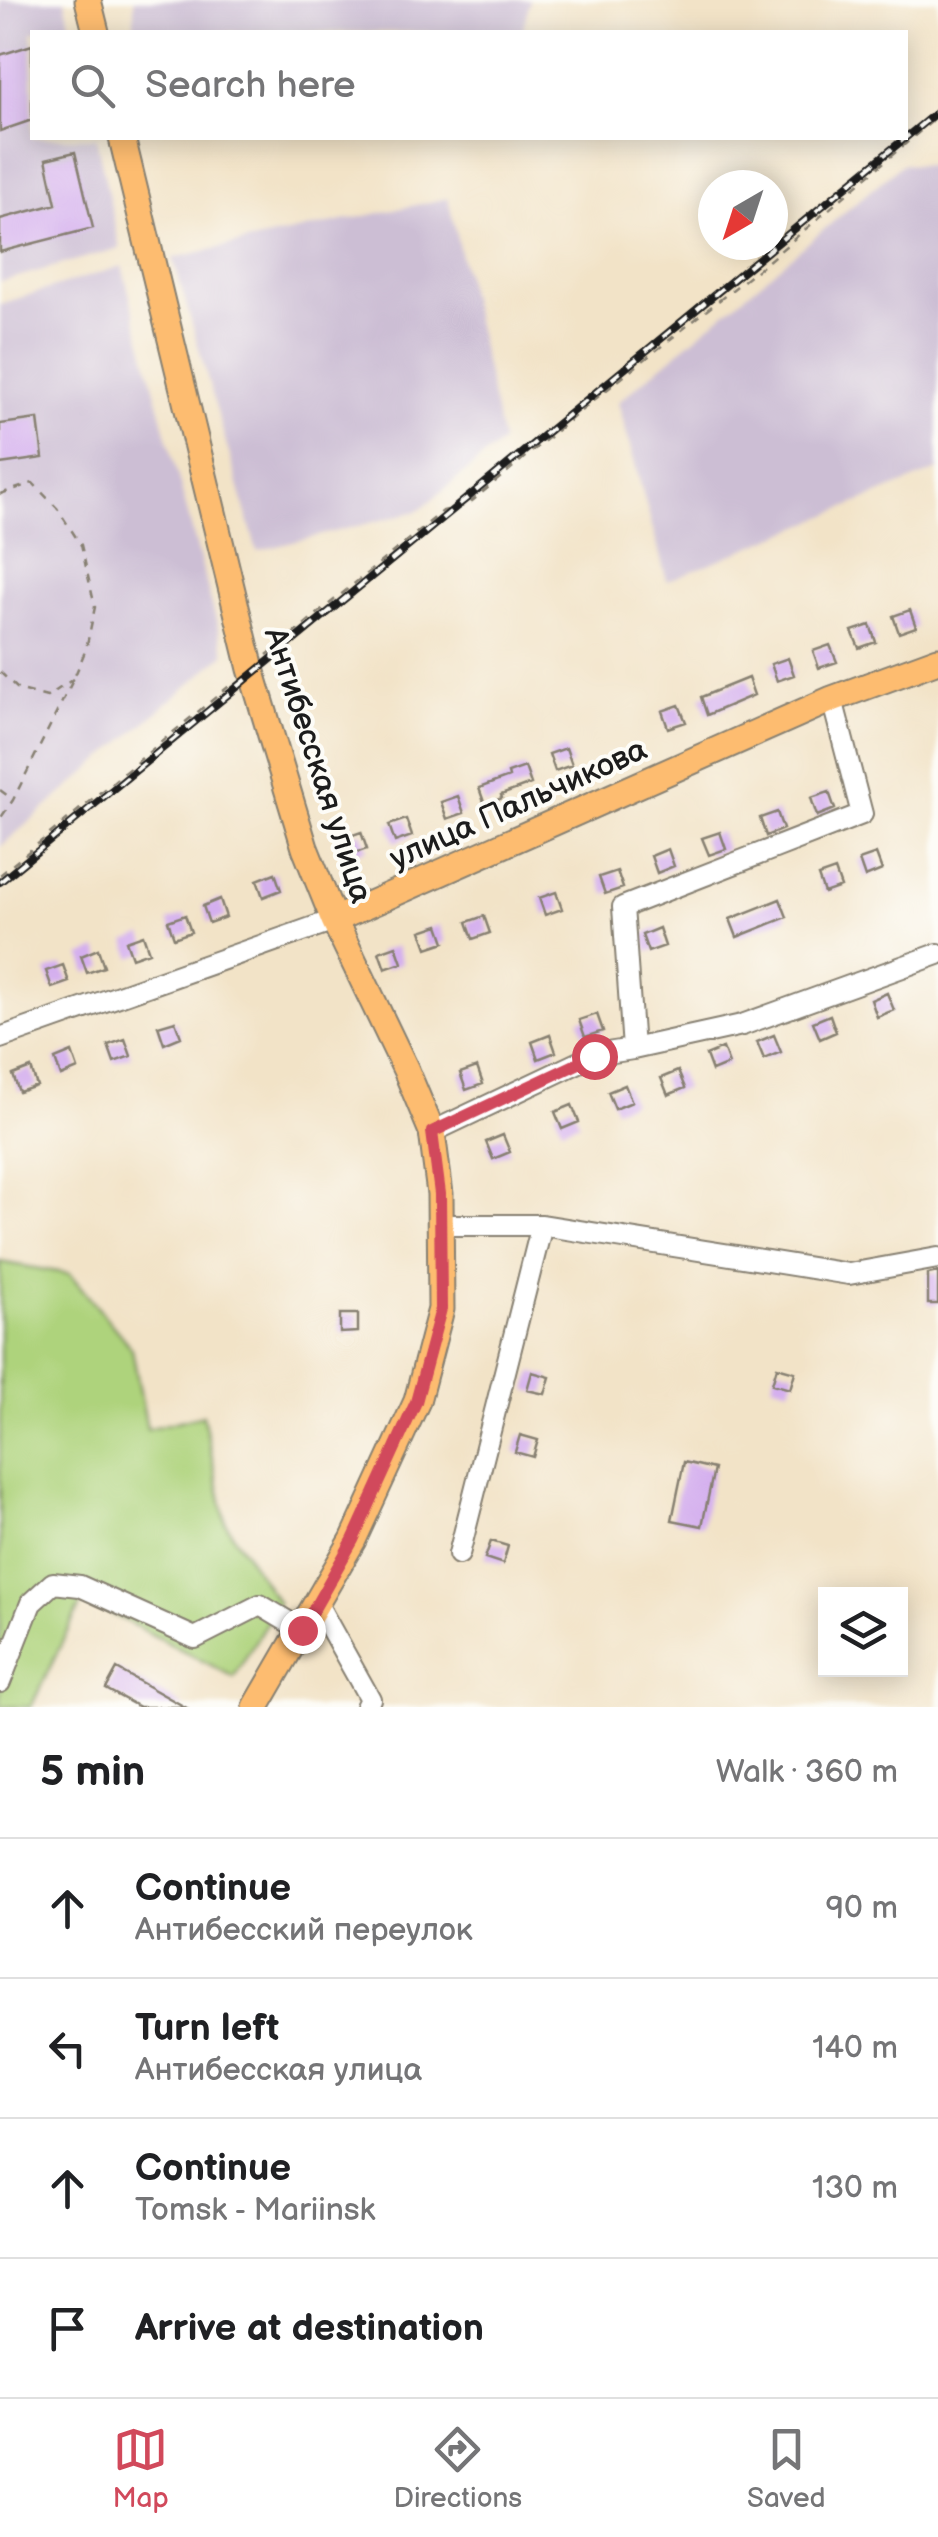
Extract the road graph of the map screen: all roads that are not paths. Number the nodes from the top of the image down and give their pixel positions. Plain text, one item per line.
1 (88, 0) edge
2 (96, 30) edge
3 (122, 140) edge
4 (938, 660) edge
5 (832, 699) junction
6 (334, 920) junction
7 (938, 954) edge
8 (0, 1038) edge
9 (633, 1049) junction
10 (432, 1132) junction
11 (440, 1224) junction
12 (542, 1225) junction
13 (938, 1258) edge
14 (459, 1554) dead end
15 (317, 1604) junction
16 (302, 1630) junction
17 (0, 1682) edge
18 (256, 1707) edge
19 (366, 1707) edge

1 - 2 main road
3 - 6 main road, Антибесская улица
4 - 5 main road, улица Пальчикова
5 - 6 main road, улица Пальчикова
5 - 9 street
6 - 8 street, улица Пальчикова
6 - 10 main road, Антибесская улица
7 - 9 street
9 - 10 street
10 - 11 main road, Антибесская улица
11 - 12 street
11 - 15 main road, Антибесская улица
12 - 13 street
12 - 14 street
15 - 16 main road, Антибесская улица
15 - 19 street
16 - 17 street
16 - 18 main road, Антибесская улица

